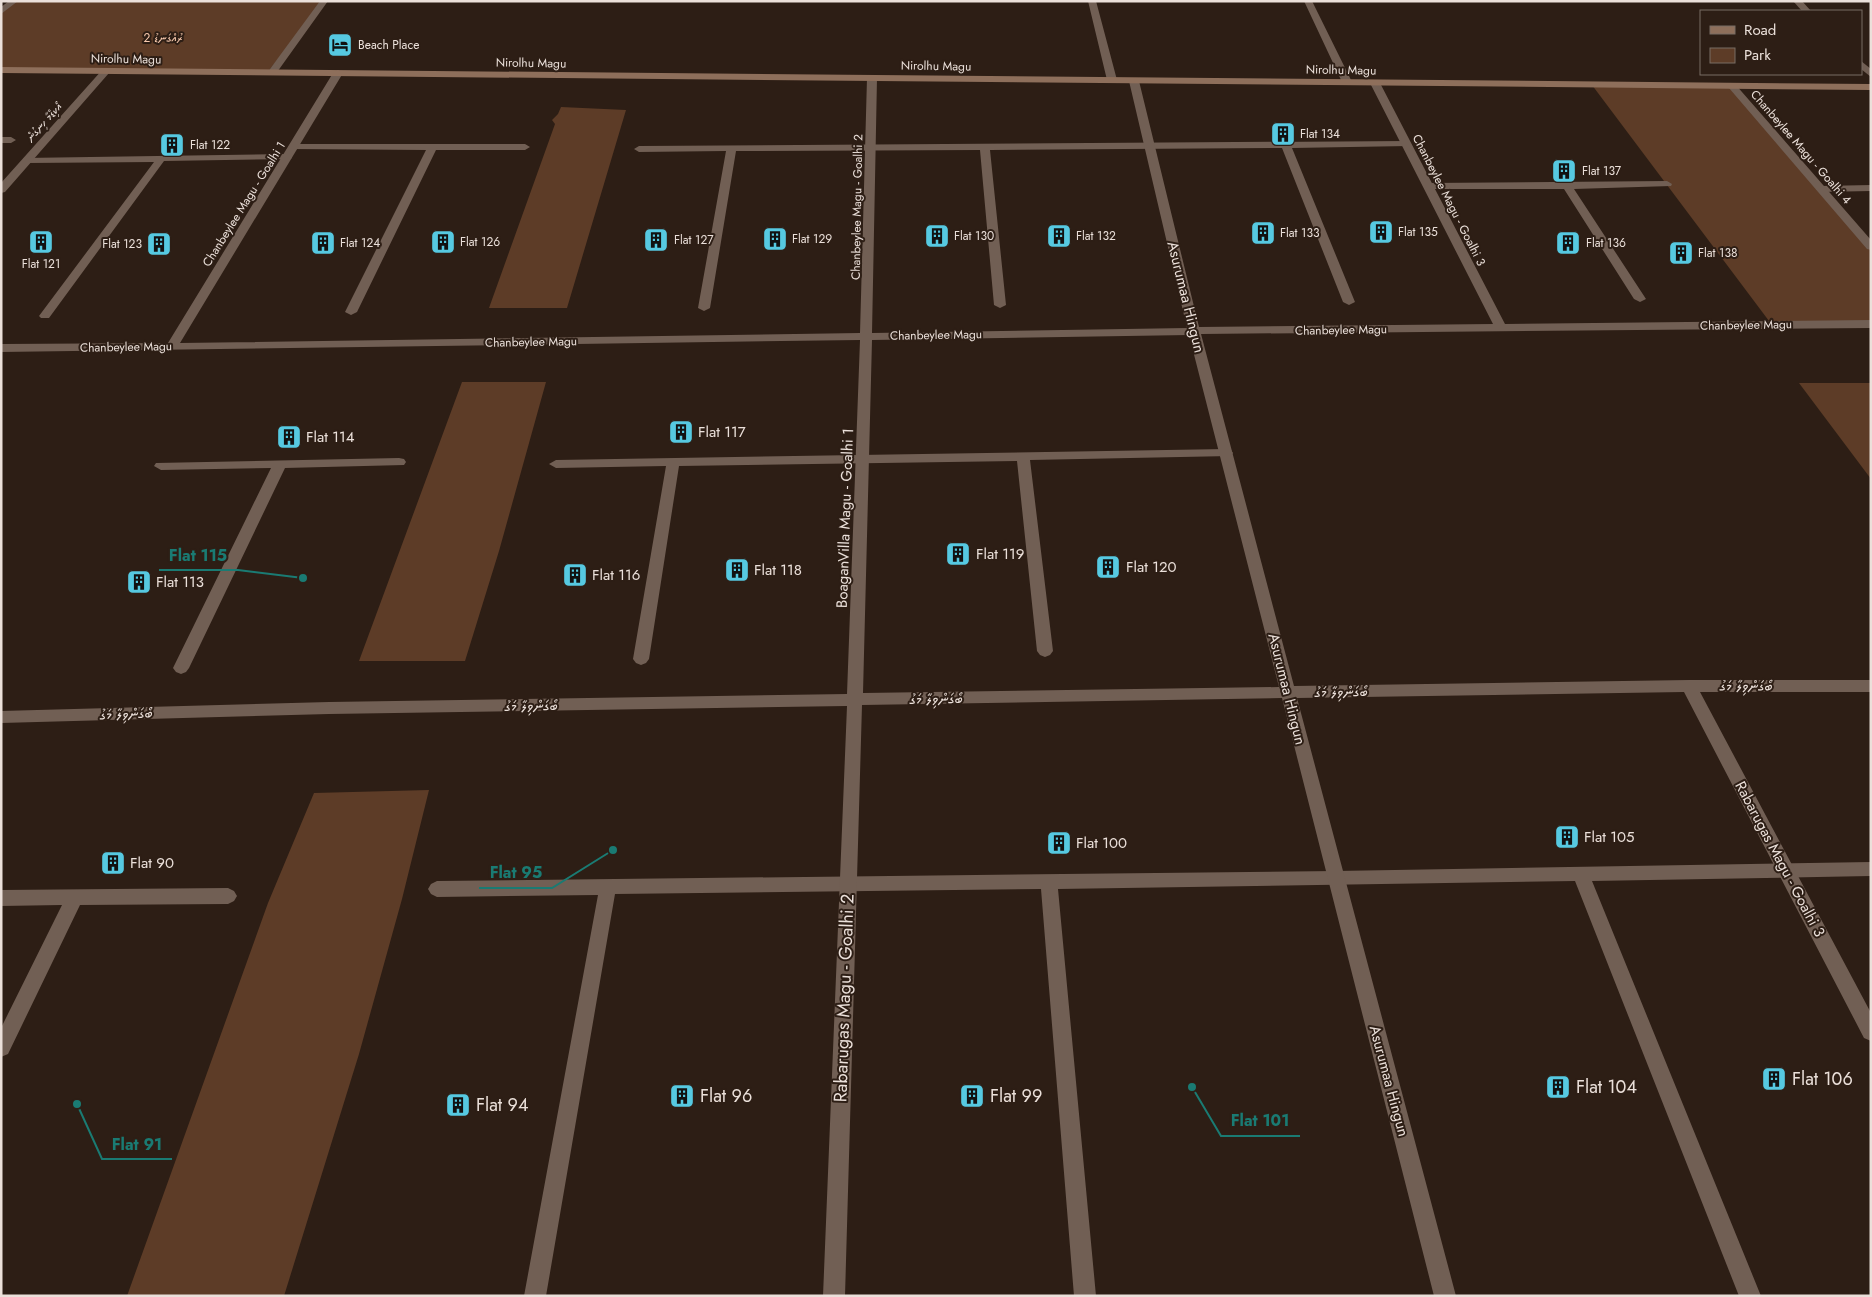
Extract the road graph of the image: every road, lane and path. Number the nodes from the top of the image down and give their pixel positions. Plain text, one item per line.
1 (14, 1) edge
2 (324, 1) edge
3 (1092, 1) edge
4 (1308, 1) edge
5 (1796, 1) edge
6 (1806, 10) edge
7 (1, 12) edge
8 (1862, 65) edge
9 (1, 70) edge
10 (106, 71) junction
11 (272, 73) junction
12 (338, 73) junction
13 (1871, 74) edge
14 (872, 78) junction
15 (1112, 80) junction
16 (1134, 81) junction
17 (1347, 82) junction
18 (1375, 83) junction
19 (1732, 86) junction
20 (1871, 87) edge
21 (1406, 144) junction
22 (1286, 145) junction
23 (1149, 146) junction
24 (432, 147) junction
25 (525, 147) dead end
26 (986, 147) junction
27 (294, 148) junction
28 (870, 148) junction
29 (639, 149) dead end
30 (731, 149) junction
31 (287, 158) junction
32 (161, 159) junction
33 (28, 160) junction
34 (1667, 184) dead end
35 (1428, 186) junction
36 (1567, 186) junction
37 (1871, 188) edge
38 (1820, 189) junction
39 (1, 190) edge
40 (1871, 247) edge
41 (1640, 299) dead end
42 (1349, 302) dead end
43 (1000, 305) dead end
44 (704, 308) dead end
45 (351, 312) dead end
46 (45, 316) dead end
47 (1871, 324) edge
48 (1501, 328) junction
49 (1194, 331) junction
50 (867, 336) junction
51 (171, 347) junction
52 (1, 348) edge
53 (1226, 453) junction
54 (1023, 456) junction
55 (863, 459) junction
56 (398, 462) dead end
57 (673, 462) junction
58 (280, 464) junction
59 (556, 464) dead end
60 (162, 466) dead end
61 (1045, 651) dead end
62 (641, 659) dead end
63 (181, 668) dead end
64 (1689, 686) junction
65 (1871, 686) edge
66 (1288, 693) junction
67 (855, 700) junction
68 (1, 717) edge
69 (1871, 869) edge
70 (1785, 870) junction
71 (1581, 874) junction
72 (1336, 878) junction
73 (1049, 881) junction
74 (848, 883) junction
75 (608, 886) junction
76 (437, 889) dead end
77 (228, 896) dead end
78 (75, 897) junction
79 (1, 898) edge
80 (1871, 1032) edge
81 (1, 1048) edge
82 (535, 1296) edge
83 (834, 1296) edge
84 (1085, 1296) edge
85 (1445, 1296) edge
86 (1750, 1296) edge

1 - 7 street
2 - 11 street
3 - 15 street
4 - 17 street
5 - 6 street
8 - 13 street
9 - 10 street, Nirolhu Magu
10 - 11 street, Nirolhu Magu
10 - 33 street, އޯކިޑްމާ ހިނގުން
11 - 12 street, Nirolhu Magu
12 - 14 street, Nirolhu Magu
12 - 27 street, Chanbeylee Magu - Goalhi 1
14 - 15 street, Nirolhu Magu
14 - 28 street, Chanbeylee Magu - Goalhi 2
15 - 16 street, Nirolhu Magu
16 - 17 street, Nirolhu Magu
16 - 23 street, Asurumaa Hingun
17 - 18 street, Nirolhu Magu
18 - 19 street, Nirolhu Magu
18 - 21 street, Chanbeylee Magu - Goalhi 3
19 - 20 street, Nirolhu Magu
19 - 38 street, Chanbeylee Magu - Goalhi 4
21 - 22 street
21 - 35 street, Chanbeylee Magu - Goalhi 3
22 - 23 street
22 - 42 street
23 - 26 street
23 - 49 street, Asurumaa Hingun
24 - 25 street
24 - 27 street
24 - 45 street
26 - 28 street
26 - 43 street
27 - 31 street, Chanbeylee Magu - Goalhi 1
28 - 30 street
28 - 50 street, Chanbeylee Magu - Goalhi 2
29 - 30 street
30 - 44 street
31 - 32 street
31 - 51 street, Chanbeylee Magu - Goalhi 1
32 - 33 street
32 - 46 street
33 - 39 street, އޯކިޑްމާ ހިނގުން
34 - 36 street
35 - 36 street
35 - 48 street, Chanbeylee Magu - Goalhi 3
36 - 41 street
37 - 38 street
38 - 40 street, Chanbeylee Magu - Goalhi 4
47 - 48 street, Chanbeylee Magu
48 - 49 street, Chanbeylee Magu
49 - 50 street, Chanbeylee Magu
49 - 53 street, Asurumaa Hingun
50 - 51 street, Chanbeylee Magu
50 - 55 street, BoaganVilla Magu - Goalhi 1
51 - 52 street, Chanbeylee Magu
53 - 54 street
53 - 66 street, Asurumaa Hingun
54 - 55 street
54 - 61 street
55 - 57 street
55 - 67 street, BoaganVilla Magu - Goalhi 1
56 - 58 street
57 - 59 street
57 - 62 street
58 - 60 street
58 - 63 street
64 - 65 street, ބޯގަންވިލާ މަގު
64 - 66 street, ބޯގަންވިލާ މަގު
64 - 70 street, Rabarugas Magu - Goalhi 3
66 - 67 street, ބޯގަންވިލާ މަގު
66 - 72 street, Asurumaa Hingun
67 - 68 street, ބޯގަންވިލާ މަގު
67 - 74 street, Rabarugas Magu - Goalhi 2
69 - 70 street
70 - 71 street
70 - 80 street, Rabarugas Magu - Goalhi 3
71 - 72 street
71 - 86 street
72 - 73 street
72 - 85 street, Asurumaa Hingun
73 - 74 street
73 - 84 street
74 - 75 street
74 - 83 street, Rabarugas Magu - Goalhi 2
75 - 76 street
75 - 82 street
77 - 78 street
78 - 79 street
78 - 81 street

